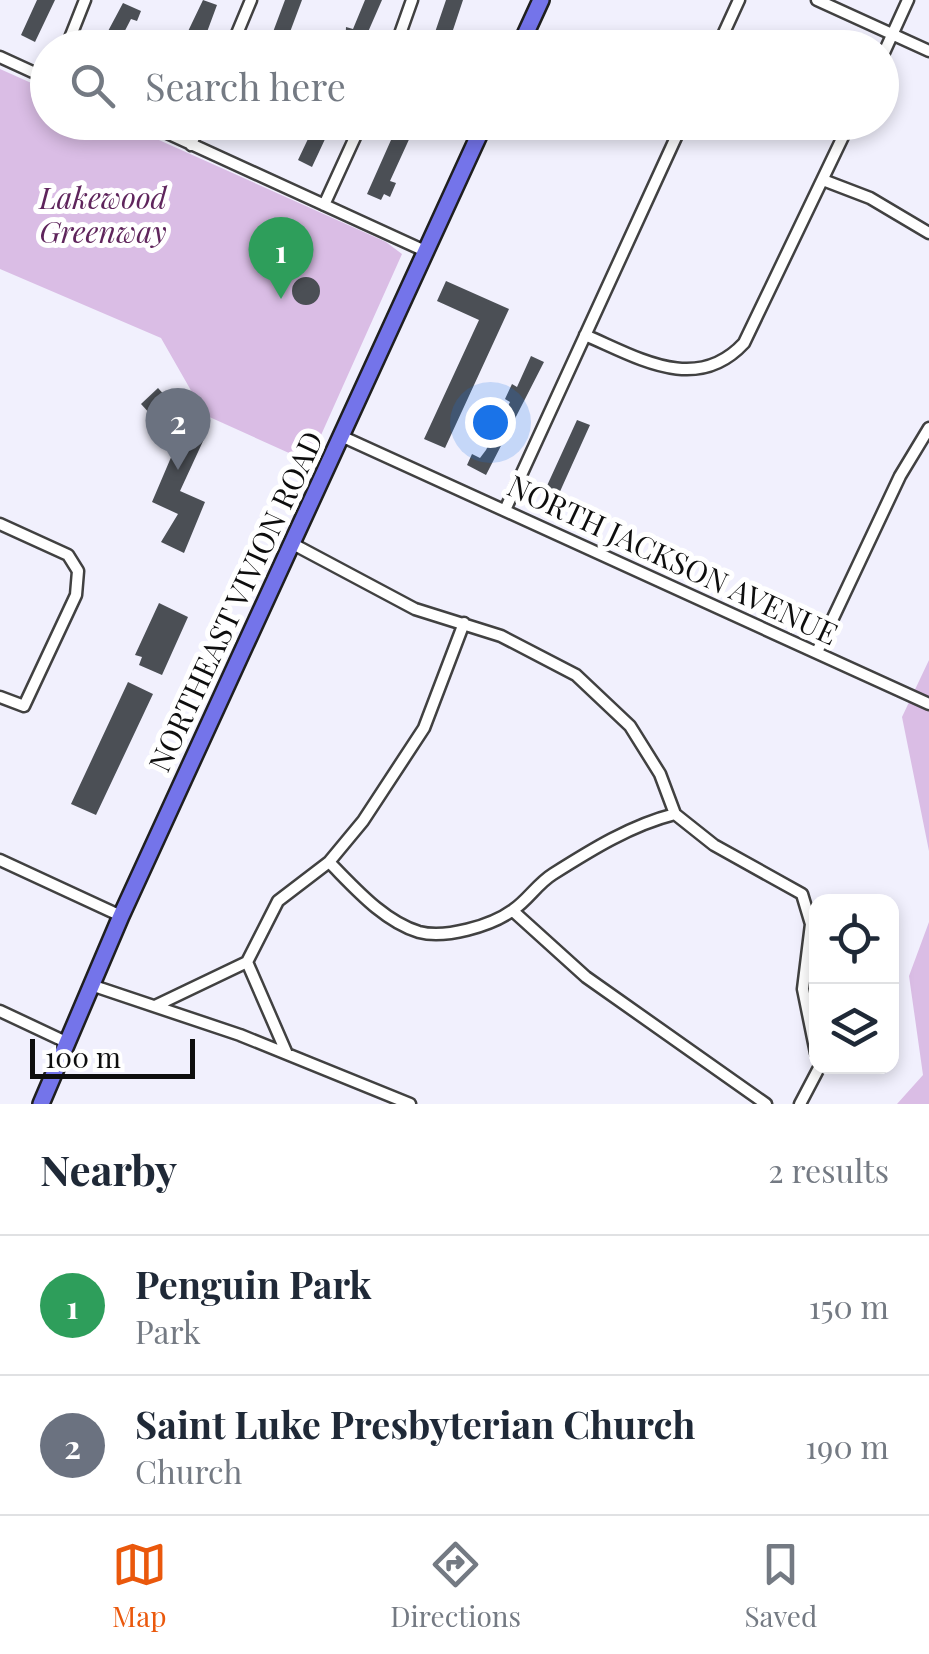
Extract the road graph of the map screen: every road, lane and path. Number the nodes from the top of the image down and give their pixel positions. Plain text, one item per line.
1 (86, 0) edge
2 (251, 0) edge
3 (412, 0) edge
4 (541, 0) edge
5 (739, 0) edge
6 (817, 0) edge
7 (908, 0) edge
8 (74, 30) edge
9 (239, 30) edge
10 (401, 30) edge
11 (527, 30) edge
12 (725, 30) edge
13 (881, 30) edge
14 (894, 30) edge
15 (899, 38) edge
16 (929, 51) edge
17 (0, 57) edge
18 (30, 71) edge
19 (182, 140) edge
20 (193, 140) edge
21 (354, 140) edge
22 (476, 140) edge
23 (675, 140) edge
24 (841, 140) edge
25 (191, 144) junction
26 (822, 180) junction
27 (324, 206) junction
28 (929, 232) edge
29 (425, 252) junction
30 (585, 334) junction
31 (929, 428) edge
32 (341, 436) junction
33 (505, 510) junction
34 (0, 524) edge
35 (292, 544) junction
36 (464, 622) junction
37 (817, 652) junction
38 (0, 697) edge
39 (929, 704) edge
40 (24, 706) junction
41 (29, 720) dead end
42 (675, 814) junction
43 (0, 860) edge
44 (329, 862) junction
45 (512, 911) junction
46 (121, 916) junction
47 (247, 962) junction
48 (94, 986) junction
49 (155, 1006) junction
50 (0, 1012) edge
51 (809, 1022) edge
52 (68, 1043) junction
53 (287, 1054) junction
54 (816, 1074) edge
55 (41, 1104) edge
56 (410, 1104) edge
57 (766, 1104) edge
58 (800, 1104) edge

1 - 8 street
2 - 9 street
3 - 10 street
4 - 11 main road
5 - 12 street
6 - 13 street
7 - 14 street
15 - 16 street
17 - 18 street
19 - 25 street
20 - 25 street
21 - 27 street
22 - 29 main road, NORTHEAST VIVION ROAD
23 - 30 street
24 - 26 street
25 - 27 street
26 - 28 street
26 - 30 street
27 - 29 street
29 - 32 main road, NORTHEAST VIVION ROAD
30 - 33 street
31 - 37 street
32 - 33 street, NORTH JACKSON AVENUE
32 - 35 main road, NORTHEAST VIVION ROAD
33 - 37 street, NORTH JACKSON AVENUE
34 - 40 street
35 - 36 street
35 - 46 main road, NORTHEAST VIVION ROAD
36 - 42 street
36 - 44 street
37 - 39 street, NORTH JACKSON AVENUE
38 - 40 street
40 - 41 street
42 - 45 street
42 - 51 street
43 - 46 street
44 - 45 street
44 - 47 street
45 - 57 street
46 - 48 main road, NORTHEAST VIVION ROAD
47 - 49 street
47 - 53 street
48 - 49 street
48 - 52 main road, NORTHEAST VIVION ROAD
49 - 53 street
50 - 52 street
52 - 55 main road, NORTHEAST VIVION ROAD
53 - 56 street
54 - 58 street

